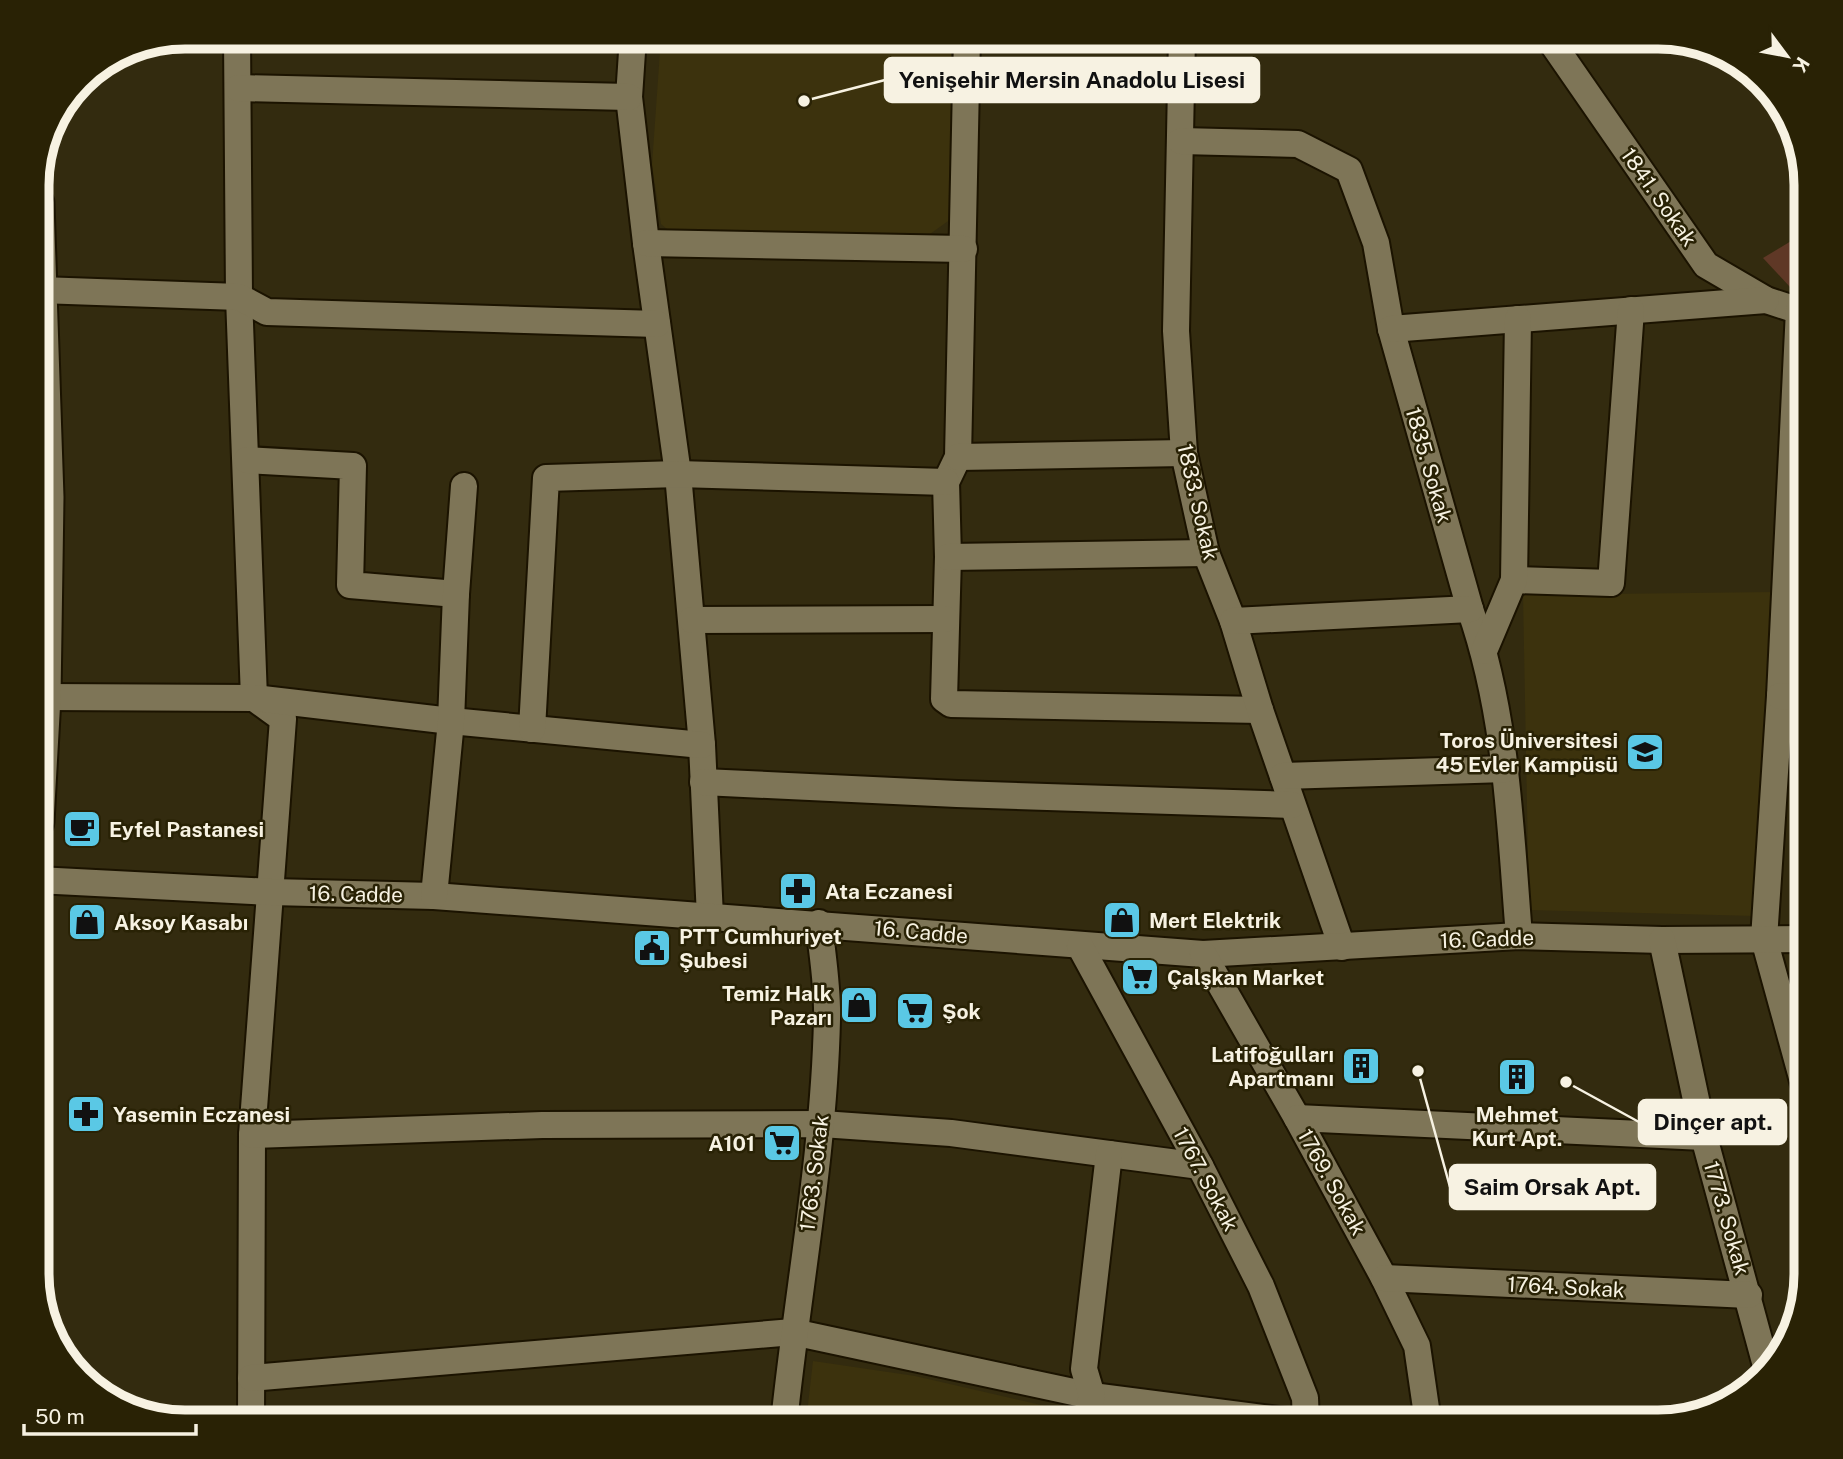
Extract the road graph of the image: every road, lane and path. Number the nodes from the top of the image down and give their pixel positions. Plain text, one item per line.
1 (237, 49) edge
2 (632, 49) edge
3 (967, 49) edge
4 (1182, 49) edge
5 (1556, 49) edge
6 (238, 88) junction
7 (629, 97) junction
8 (1181, 141) junction
9 (646, 243) junction
10 (964, 249) junction
11 (49, 290) edge
12 (239, 297) junction
13 (1766, 300) junction
14 (1794, 309) edge
15 (1631, 310) junction
16 (1518, 319) junction
17 (657, 324) junction
18 (1391, 329) junction
19 (1184, 453) junction
20 (958, 457) junction
21 (247, 460) junction
22 (678, 474) junction
23 (946, 482) junction
24 (464, 486) dead end
25 (1206, 553) junction
26 (948, 557) junction
27 (1514, 580) junction
28 (456, 594) junction
29 (1470, 609) junction
30 (692, 620) junction
31 (946, 620) junction
32 (1233, 621) junction
33 (1484, 651) junction
34 (1794, 658) edge
35 (1793, 696) edge
36 (49, 697) edge
37 (254, 698) junction
38 (1260, 710) junction
39 (451, 721) junction
40 (532, 729) junction
41 (702, 745) junction
42 (1506, 768) junction
43 (1283, 776) junction
44 (703, 782) junction
45 (1292, 805) junction
46 (49, 881) edge
47 (271, 892) junction
48 (434, 895) junction
49 (710, 917) junction
50 (820, 923) junction
51 (1519, 936) junction
52 (1764, 939) junction
53 (1794, 939) edge
54 (1662, 940) junction
55 (1080, 946) junction
56 (1342, 947) junction
57 (1203, 954) junction
58 (1794, 1048) edge
59 (1297, 1118) junction
60 (822, 1124) junction
61 (252, 1135) junction
62 (1704, 1137) junction
63 (1109, 1154) junction
64 (1200, 1166) junction
65 (1384, 1278) junction
66 (1749, 1296) junction
67 (793, 1332) junction
68 (1764, 1359) edge
69 (251, 1378) junction
70 (1092, 1396) junction
71 (251, 1410) edge
72 (785, 1410) edge
73 (1088, 1410) edge
74 (1201, 1410) edge
75 (1306, 1410) edge
76 (1426, 1410) edge

1 - 6 street
2 - 7 street
3 - 10 street
4 - 8 street, 1833. Sokak
5 - 13 street, 1841. Sokak
6 - 7 street
6 - 12 street
7 - 9 street
8 - 18 street, 1835. Sokak
8 - 19 street, 1833. Sokak
9 - 10 street
9 - 17 street
10 - 20 street
11 - 12 street
12 - 17 street
12 - 21 street
13 - 14 street, 1841. Sokak
13 - 15 street
15 - 16 street
15 - 27 street
16 - 18 street
16 - 27 street
17 - 22 street
18 - 29 street, 1835. Sokak
19 - 20 street
19 - 25 street, 1833. Sokak
20 - 23 street
21 - 28 street
21 - 37 street
22 - 23 street
22 - 30 street
22 - 40 street
23 - 26 street
24 - 28 street
25 - 26 street
25 - 32 street, 1833. Sokak
26 - 31 street
27 - 33 street
28 - 39 street
29 - 32 street
29 - 33 street, 1835. Sokak
30 - 31 street
30 - 41 street
31 - 38 street
32 - 38 street, 1833. Sokak
33 - 42 street, 1835. Sokak
34 - 35 street
35 - 52 street
36 - 37 street
37 - 39 street
37 - 47 street
38 - 43 street, 1833. Sokak
39 - 40 street
39 - 48 street
40 - 41 street
41 - 44 street
42 - 43 street
42 - 51 street, 1835. Sokak
43 - 45 street, 1833. Sokak
44 - 45 street
44 - 49 street
45 - 56 street, 1833. Sokak
46 - 47 street, 16. Cadde
47 - 48 street, 16. Cadde
47 - 61 street
48 - 49 street, 16. Cadde
49 - 50 street, 16. Cadde
50 - 55 street, 16. Cadde
50 - 60 street, 1763. Sokak
51 - 54 street, 16. Cadde
51 - 56 street, 16. Cadde
52 - 53 street, 16. Cadde
52 - 54 street, 16. Cadde
52 - 58 street
54 - 62 street, 1773. Sokak
55 - 57 street, 16. Cadde
55 - 64 street, 1767. Sokak
56 - 57 street, 16. Cadde
57 - 59 street, 1769. Sokak
59 - 62 street
59 - 65 street, 1769. Sokak
60 - 61 street
60 - 63 street
60 - 67 street, 1763. Sokak
61 - 69 street
62 - 66 street, 1773. Sokak
63 - 64 street
63 - 70 street
64 - 75 street, 1767. Sokak
65 - 66 street, 1764. Sokak
65 - 76 street, 1769. Sokak
66 - 68 street, 1773. Sokak
67 - 69 street
67 - 70 street
67 - 72 street, 1763. Sokak
69 - 71 street
70 - 73 street
70 - 74 street

